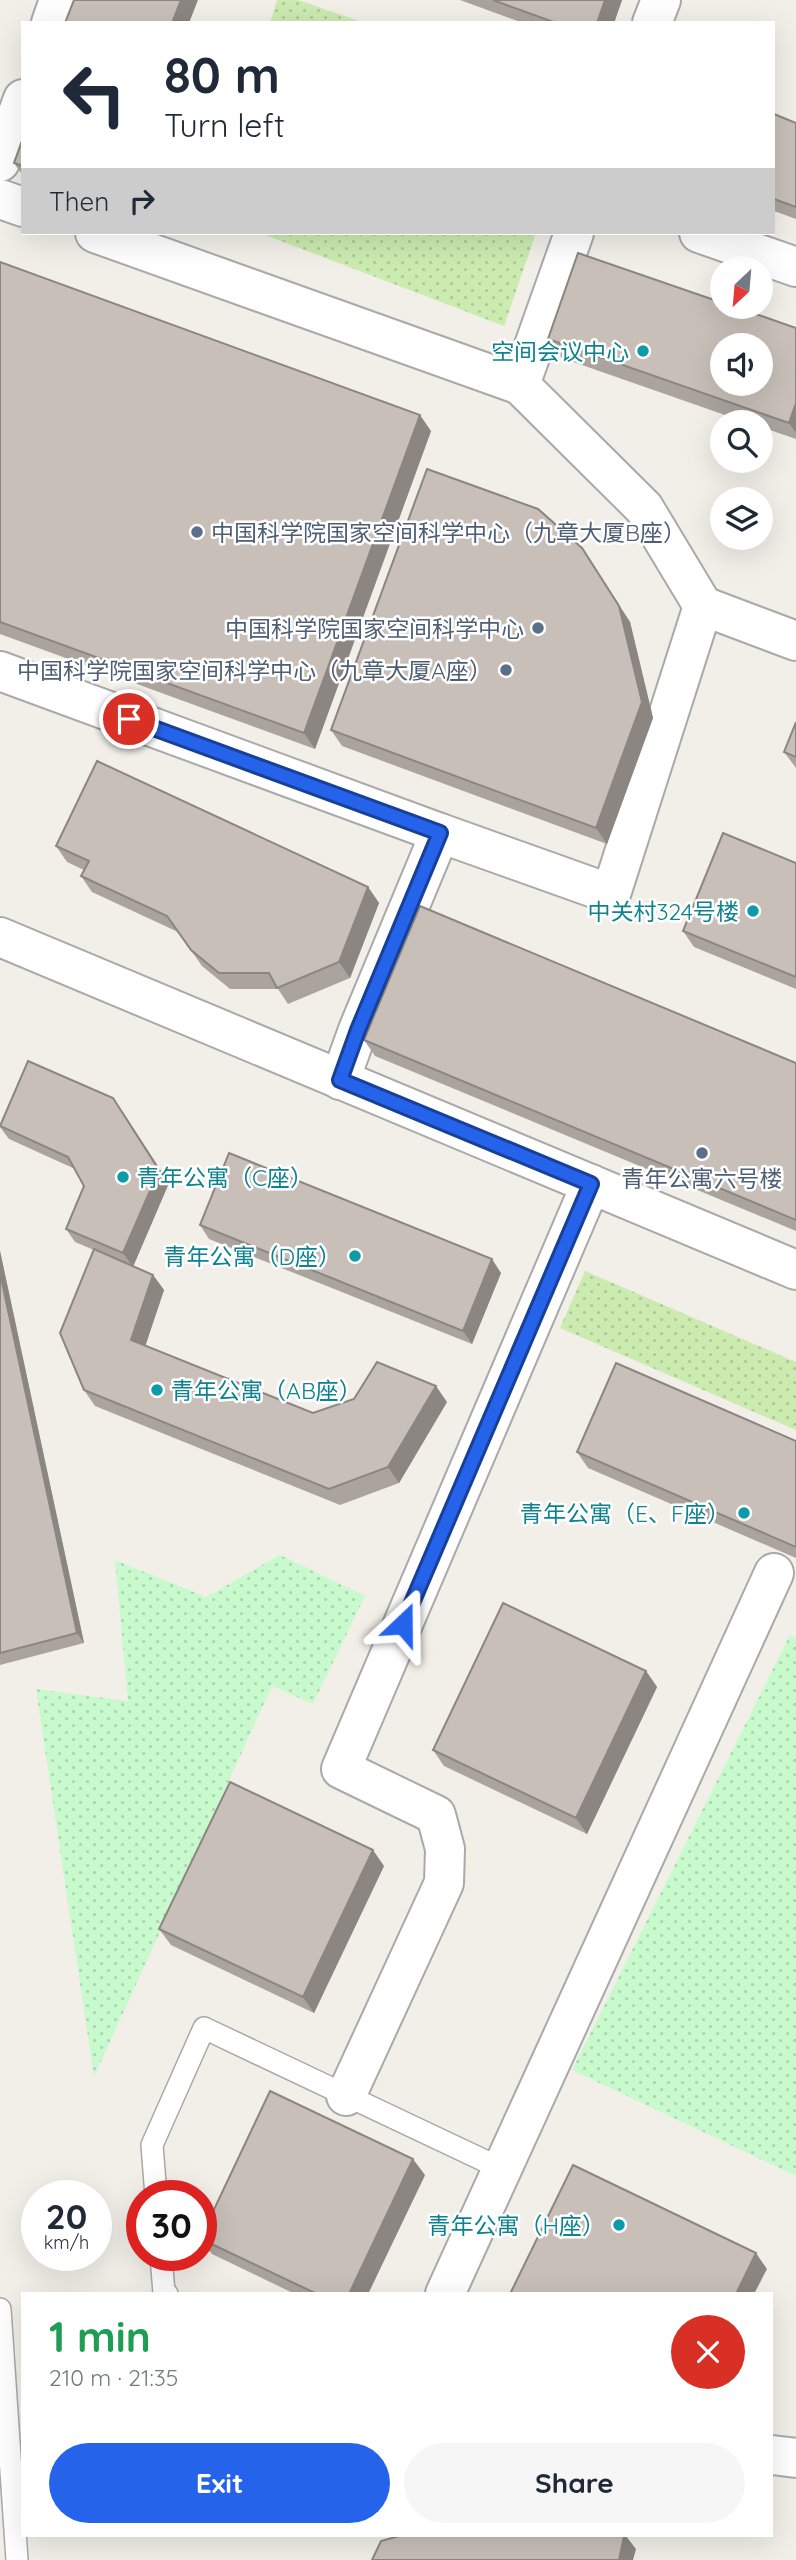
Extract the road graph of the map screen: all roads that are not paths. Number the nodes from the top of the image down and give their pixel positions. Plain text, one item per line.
1 (59, 0) edge
2 (661, 0) edge
3 (52, 21) edge
4 (653, 21) edge
5 (21, 104) edge
6 (0, 162) edge
7 (0, 199) edge
8 (21, 206) edge
9 (100, 235) edge
10 (573, 235) edge
11 (705, 235) edge
12 (796, 267) edge
13 (520, 385) junction
14 (703, 606) junction
15 (795, 636) edge
16 (0, 671) edge
17 (440, 833) junction
18 (0, 937) edge
19 (340, 1080) junction
20 (591, 1184) junction
21 (796, 1270) edge
22 (774, 1573) dead end
23 (346, 2096) junction
24 (502, 2169) junction
25 (155, 2180) edge
26 (162, 2271) edge
27 (164, 2292) edge
28 (446, 2292) edge
29 (0, 2309) edge
30 (773, 2455) edge
31 (796, 2458) edge
32 (17, 2560) edge

1 - 3 street
2 - 4 street
5 - 6 street
7 - 8 street
9 - 13 street
10 - 13 street
11 - 12 street
13 - 14 street
14 - 15 street
14 - 17 street
16 - 17 street
17 - 19 street
18 - 19 street
19 - 20 street
20 - 21 street
20 - 23 street
22 - 24 street
23 - 24 lane
23 - 25 lane
24 - 28 street
26 - 27 lane
29 - 32 lane
30 - 31 street

